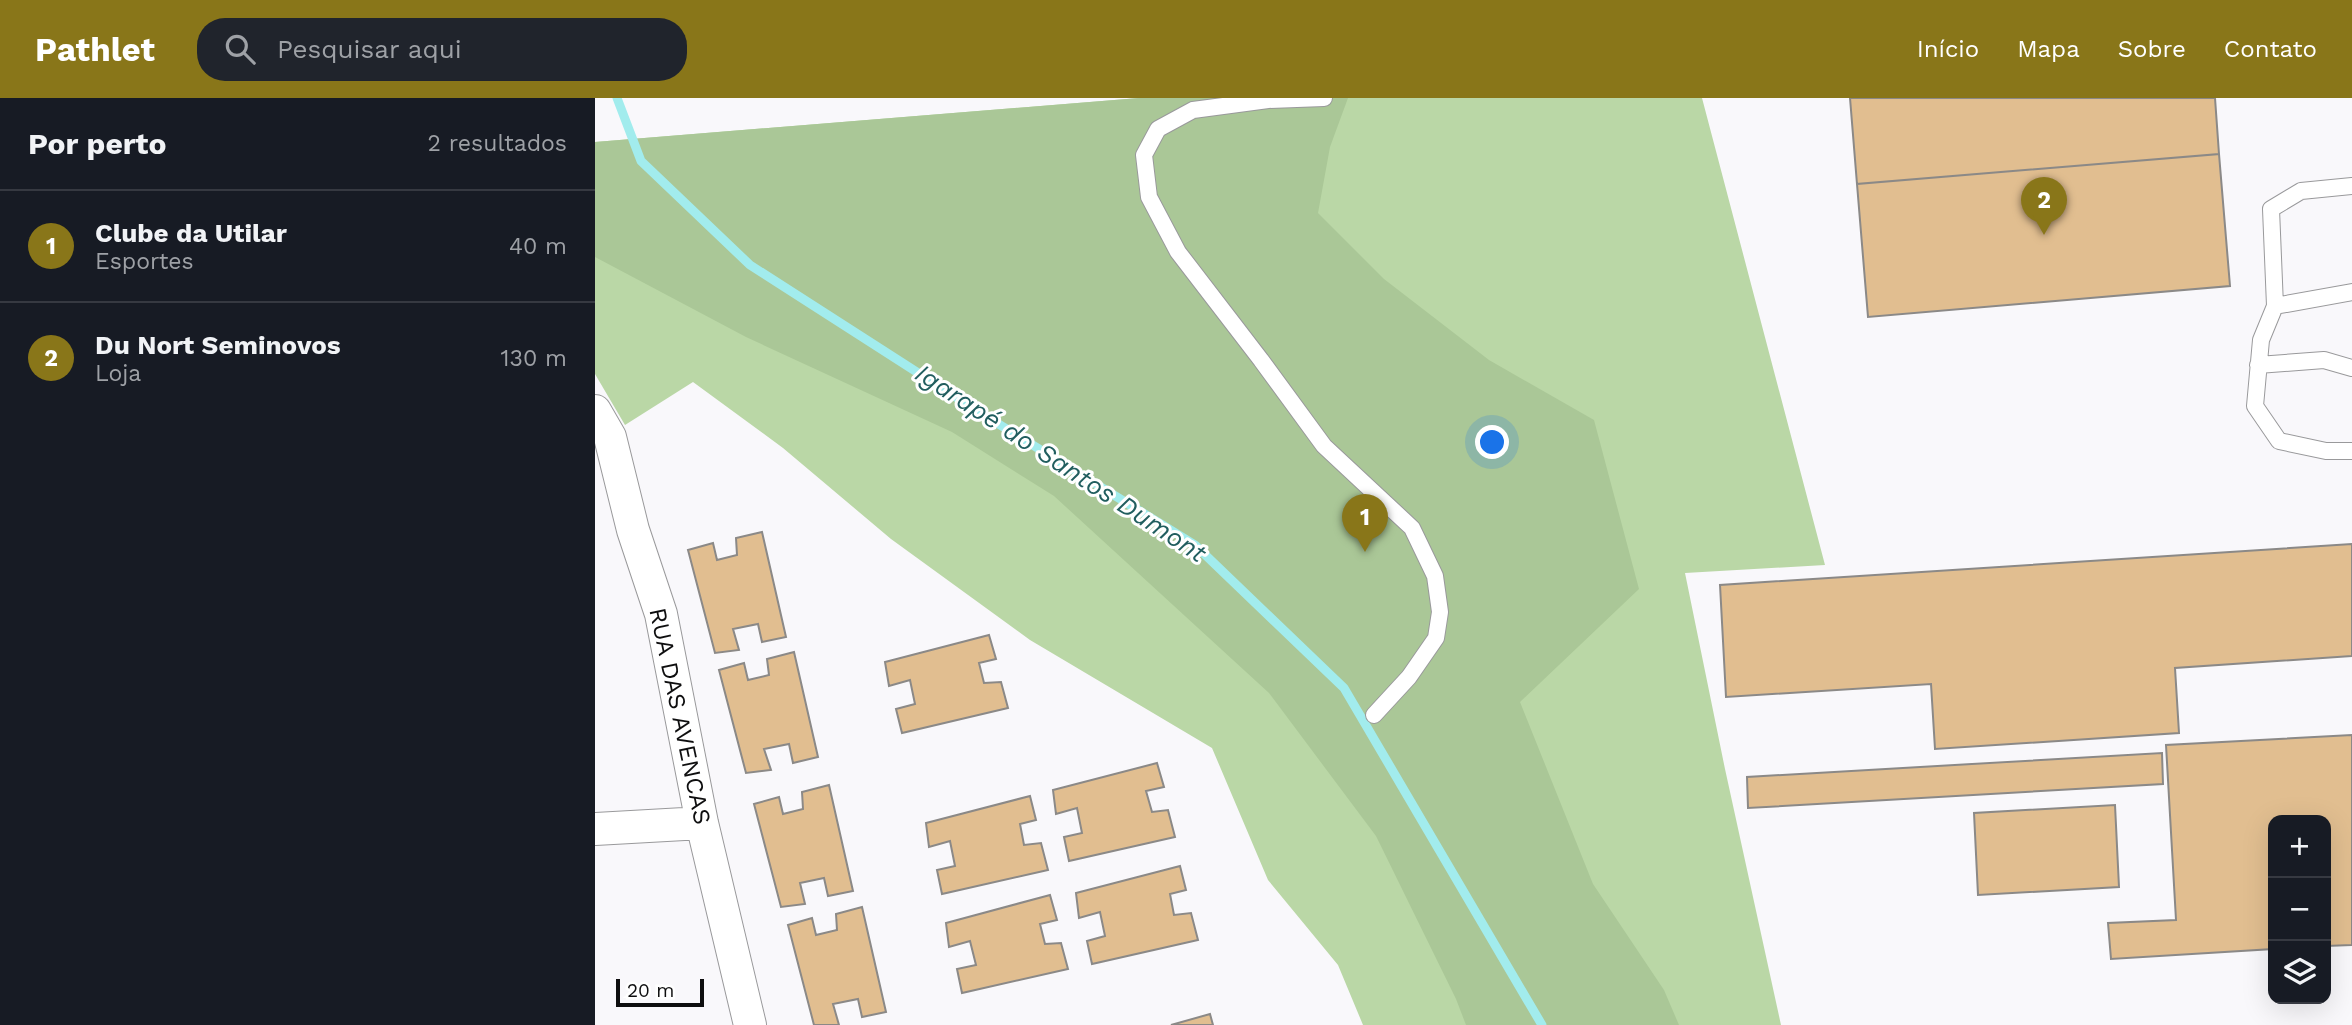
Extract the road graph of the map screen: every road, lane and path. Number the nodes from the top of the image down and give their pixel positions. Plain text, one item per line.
1 (1324, 98) edge
2 (2352, 186) edge
3 (2352, 292) edge
4 (2275, 306) junction
5 (2258, 365) junction
6 (2352, 368) edge
7 (600, 429) edge
8 (2352, 451) edge
9 (1374, 715) dead end
10 (702, 823) junction
11 (595, 830) edge
12 (750, 1025) edge

1 - 9 lane
2 - 4 lane
3 - 4 lane
4 - 5 lane
5 - 6 lane
5 - 8 lane
7 - 10 street, RUA DAS AVENCAS
10 - 11 street
10 - 12 street, RUA DAS AVENCAS

